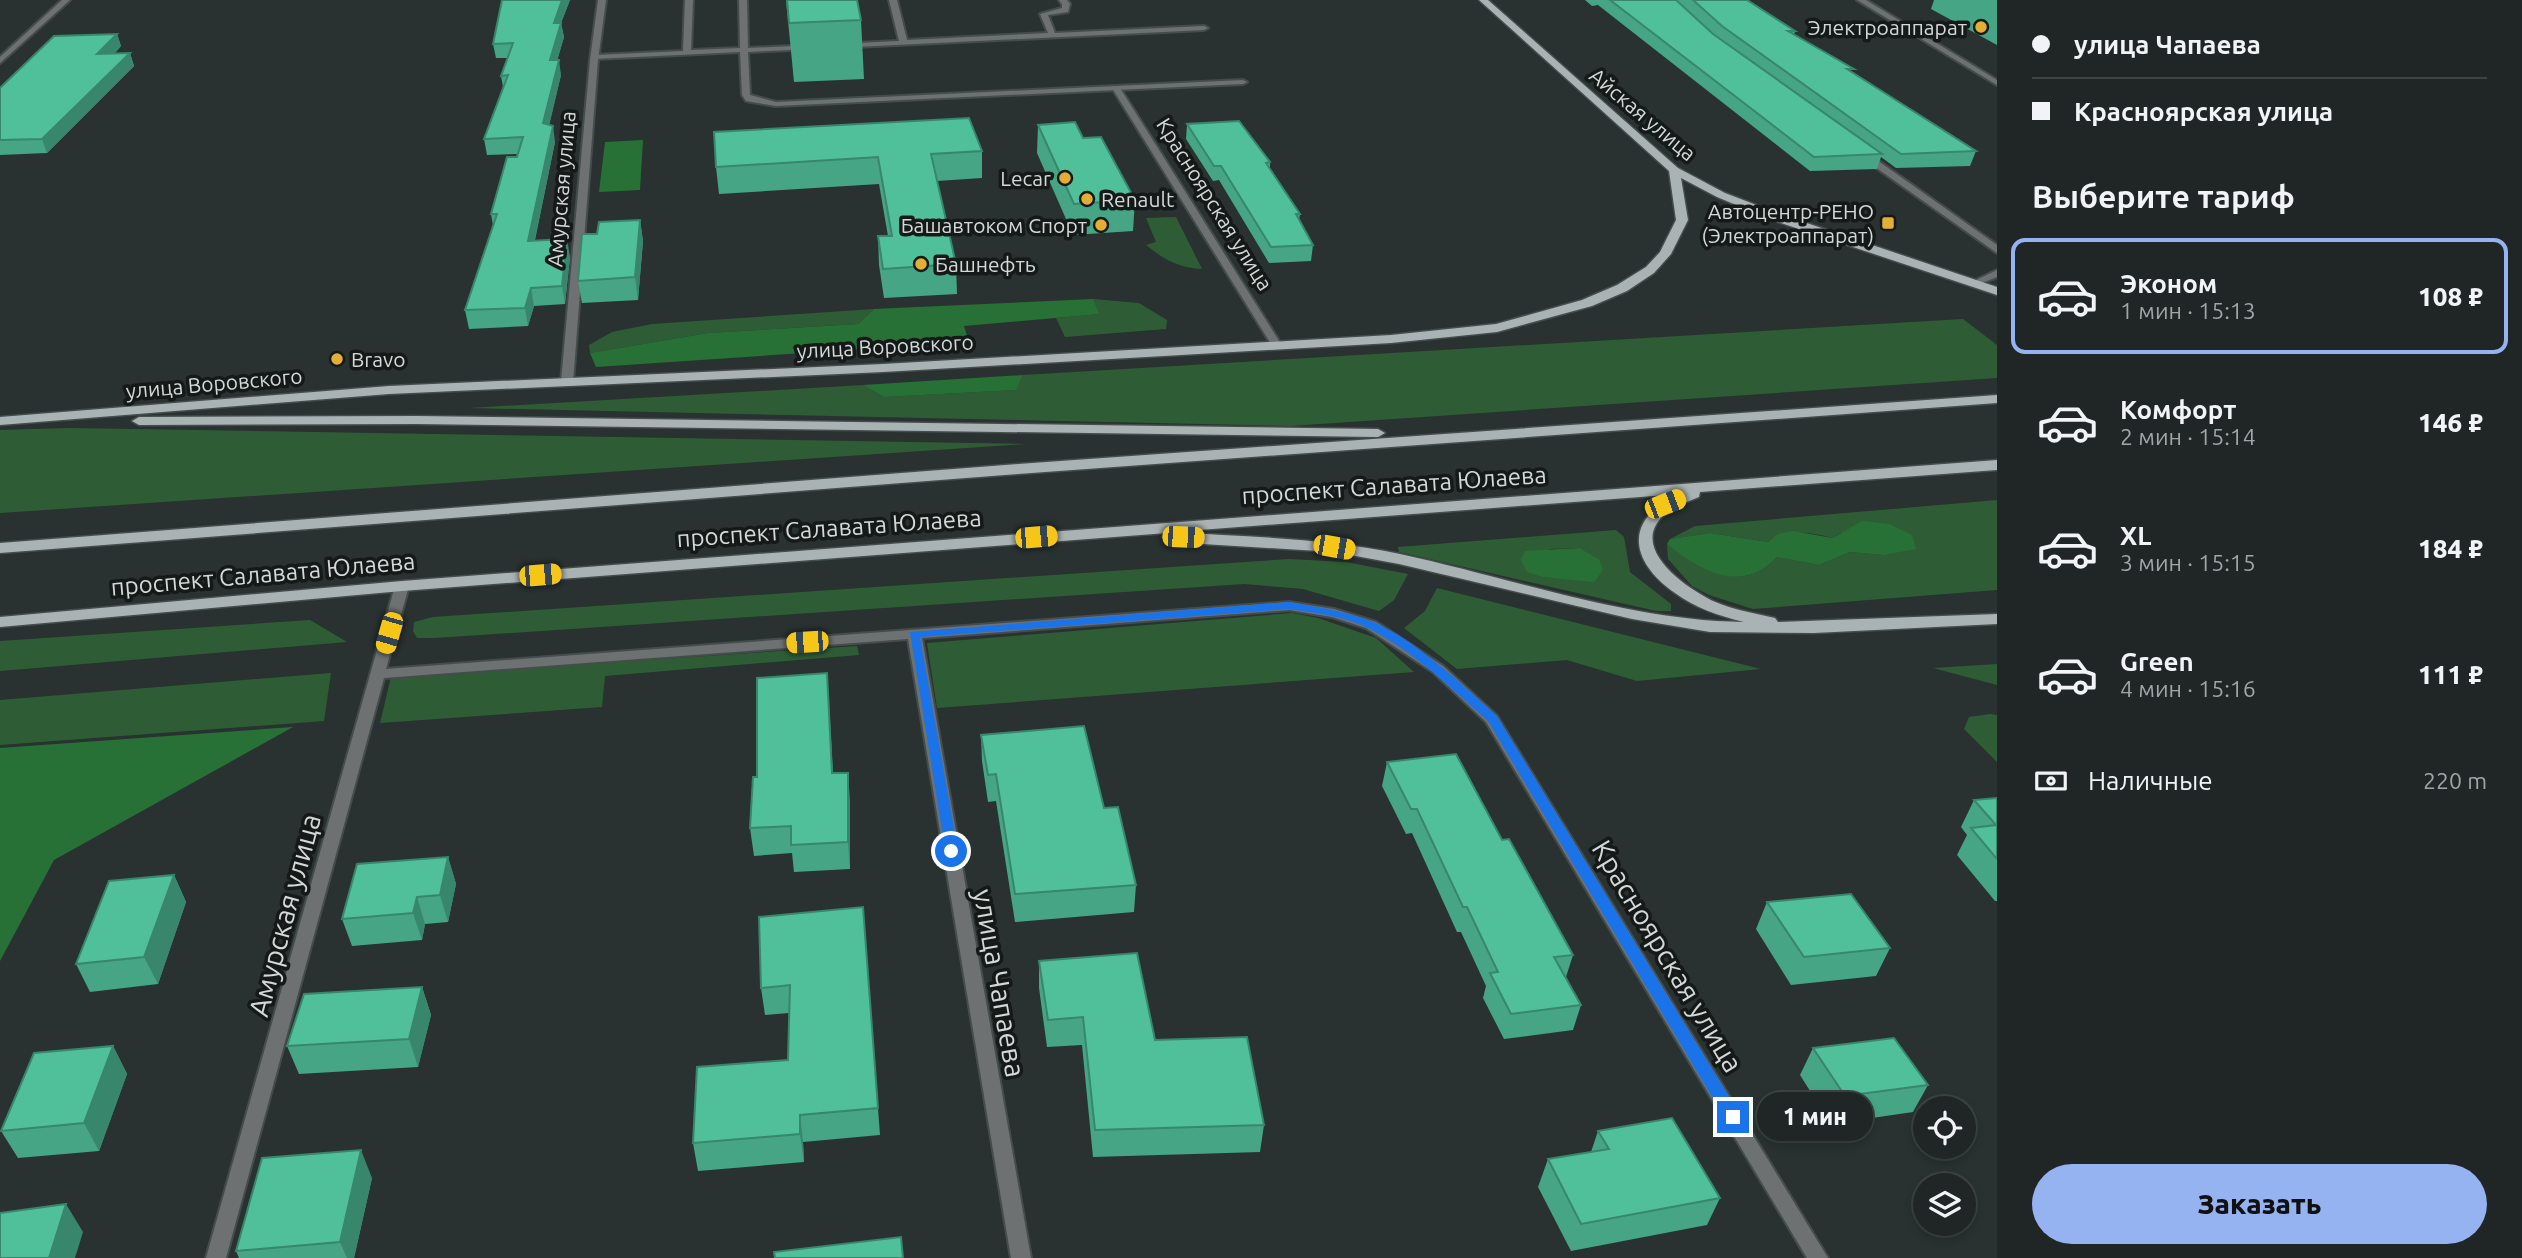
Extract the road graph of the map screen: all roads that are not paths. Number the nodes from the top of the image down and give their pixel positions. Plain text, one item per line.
1 (66, 0) edge
2 (602, 0) edge
3 (690, 0) edge
4 (743, 0) edge
5 (893, 0) edge
6 (1483, 0) edge
7 (1861, 0) edge
8 (1065, 2) edge
9 (1205, 28) dead end
10 (1052, 35) junction
11 (903, 41) junction
12 (858, 45) edge
13 (790, 48) edge
14 (744, 50) junction
15 (687, 52) junction
16 (594, 57) junction
17 (0, 61) edge
18 (1243, 82) dead end
19 (1997, 83) edge
20 (1116, 88) junction
21 (1854, 148) edge
22 (1674, 170) junction
23 (1997, 250) edge
24 (1997, 273) edge
25 (1977, 282) junction
26 (1997, 291) edge
27 (1276, 344) junction
28 (567, 382) junction
29 (1997, 399) edge
30 (20, 420) junction
31 (0, 421) edge
32 (1557, 430) junction
33 (1997, 465) edge
34 (1721, 485) junction
35 (1080, 533) junction
36 (0, 548) edge
37 (402, 586) junction
38 (1997, 619) edge
39 (0, 622) edge
40 (1814, 628) junction
41 (914, 634) junction
42 (378, 674) junction
43 (216, 1258) edge
44 (1020, 1258) edge
45 (1818, 1258) edge

1 - 17 street
2 - 16 street, Амурская улица
3 - 15 street
4 - 14 street
5 - 11 street
6 - 22 main road, Айская улица
7 - 19 street
8 - 10 street
9 - 10 street
10 - 11 street
11 - 12 street
13 - 14 street
14 - 15 street
14 - 20 street
15 - 16 street
16 - 28 street, Амурская улица
18 - 20 street
20 - 27 street, Красноярская улица
21 - 23 street
22 - 25 main road, Айская улица
22 - 27 main road, улица Воровского
24 - 25 street
25 - 26 main road, Айская улица
27 - 28 main road, улица Воровского
28 - 30 main road, улица Воровского
29 - 32 main road, проспект Салавата Юлаева
30 - 31 main road, улица Воровского
30 - 32 main road
32 - 36 main road, проспект Салавата Юлаева
33 - 34 main road, проспект Салавата Юлаева
34 - 35 main road, проспект Салавата Юлаева
34 - 40 main road
35 - 37 main road, проспект Салавата Юлаева
35 - 40 main road
37 - 39 main road, проспект Салавата Юлаева
37 - 42 street, Амурская улица
38 - 40 main road
41 - 42 street, Красноярская улица
41 - 44 street, улица Чапаева
41 - 45 street, Красноярская улица
42 - 43 street, Амурская улица

